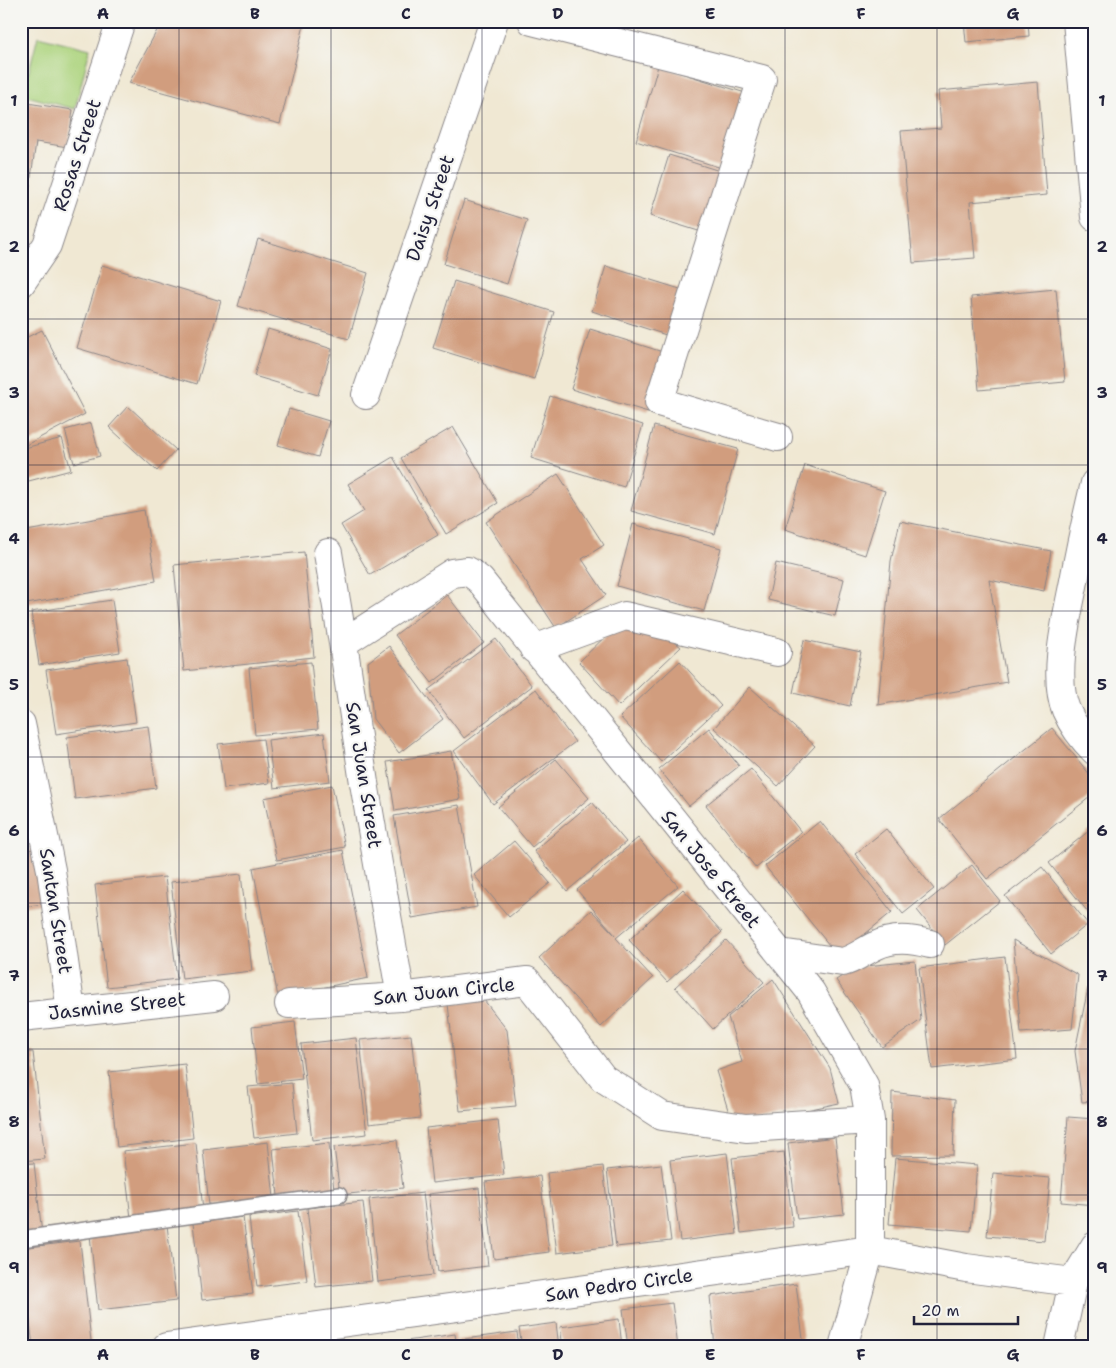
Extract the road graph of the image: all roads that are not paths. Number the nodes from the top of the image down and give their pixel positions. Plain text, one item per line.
1 (121, 21) edge
2 (494, 21) edge
3 (532, 21) edge
4 (1077, 21) edge
5 (1095, 217) edge
6 (21, 283) edge
7 (366, 395) dead end
8 (778, 437) dead end
9 (1095, 483) edge
10 (328, 553) dead end
11 (344, 643) junction
12 (534, 649) junction
13 (778, 652) dead end
14 (21, 724) edge
15 (1095, 751) edge
16 (930, 944) dead end
17 (780, 953) junction
18 (214, 996) dead end
19 (401, 997) junction
20 (289, 1004) dead end
21 (71, 1011) junction
22 (21, 1017) edge
23 (870, 1120) junction
24 (338, 1195) dead end
25 (21, 1239) edge
26 (1095, 1246) edge
27 (870, 1250) junction
28 (1073, 1282) junction
29 (166, 1347) edge
30 (843, 1347) edge
31 (1059, 1347) edge

1 - 6 street, Rosas Street
2 - 7 street, Daisy Street
3 - 8 street
4 - 5 street
9 - 15 street
10 - 11 street, San Juan Street
11 - 12 street, San Jose Street
11 - 19 street, San Juan Street
12 - 13 street
12 - 17 street, San Jose Street
14 - 21 street, Santan Street
16 - 17 street
17 - 23 street, San Jose Street
18 - 21 street, Jasmine Street
19 - 20 street, San Juan Circle
19 - 23 street, San Juan Circle
21 - 22 street, Jasmine Street
23 - 27 street, San Jose Street
24 - 25 lane
26 - 28 street
27 - 28 street, San Pedro Circle
27 - 29 street, San Pedro Circle
27 - 30 street, San Jose Street
28 - 31 street

